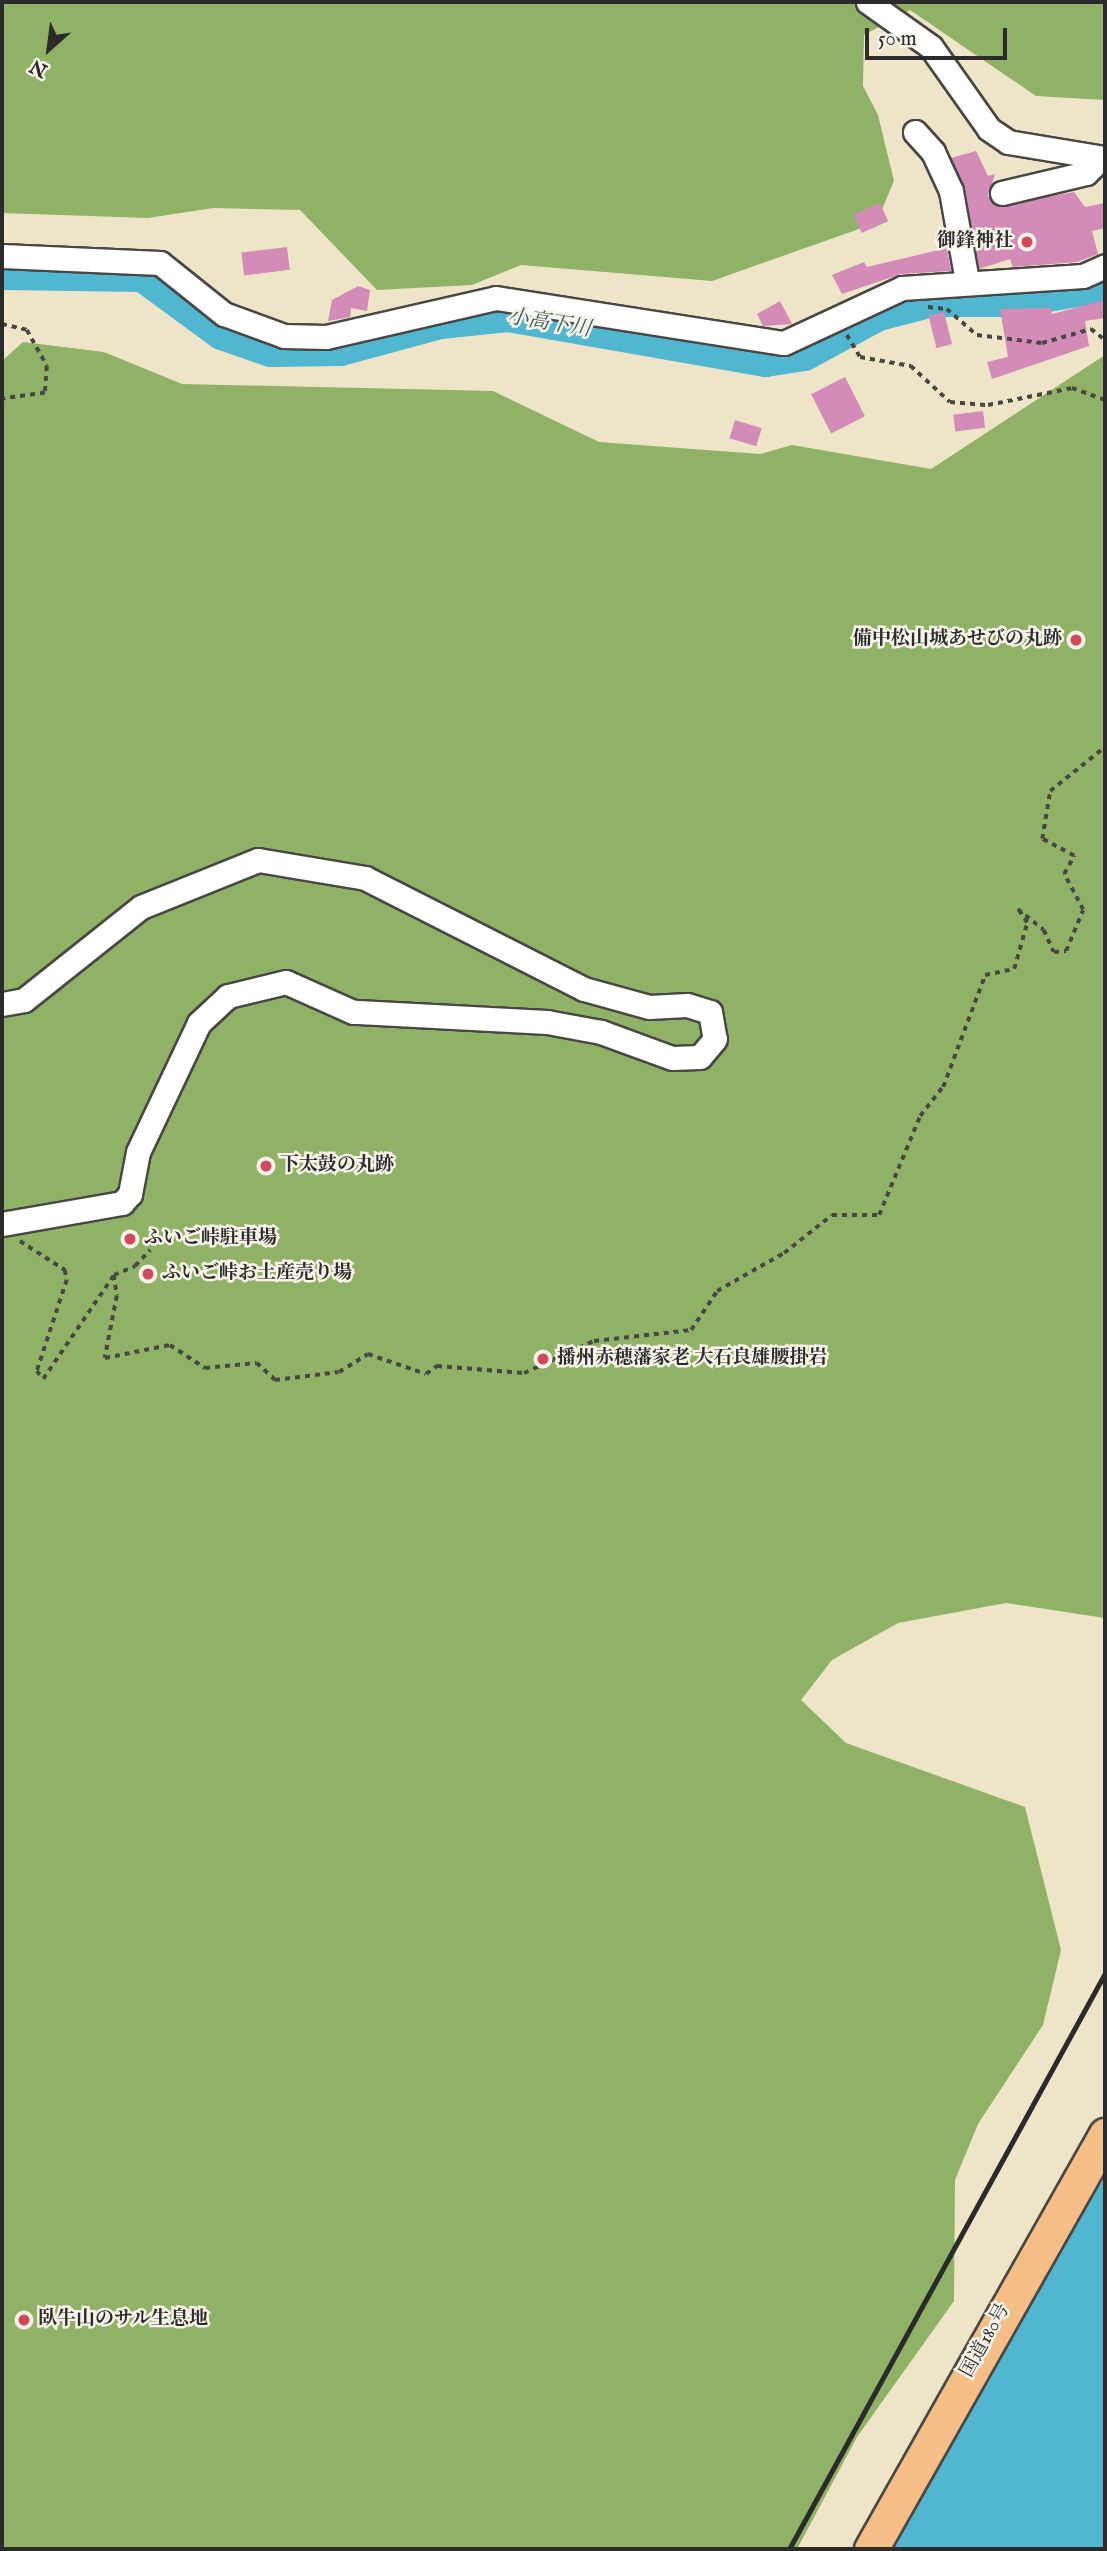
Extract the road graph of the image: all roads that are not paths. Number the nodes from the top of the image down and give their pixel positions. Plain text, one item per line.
1 (868, 2) edge
2 (915, 132) dead end
3 (1103, 158) edge
4 (1002, 193) dead end
5 (2, 256) edge
6 (1105, 266) edge
7 (967, 281) junction
8 (2, 1004) edge
9 (8, 1231) edge
10 (1105, 2136) edge
11 (871, 2549) edge

1 - 3 street
2 - 7 street
3 - 4 street
5 - 7 street
6 - 7 street
8 - 9 street
10 - 11 highway, 国道180号

